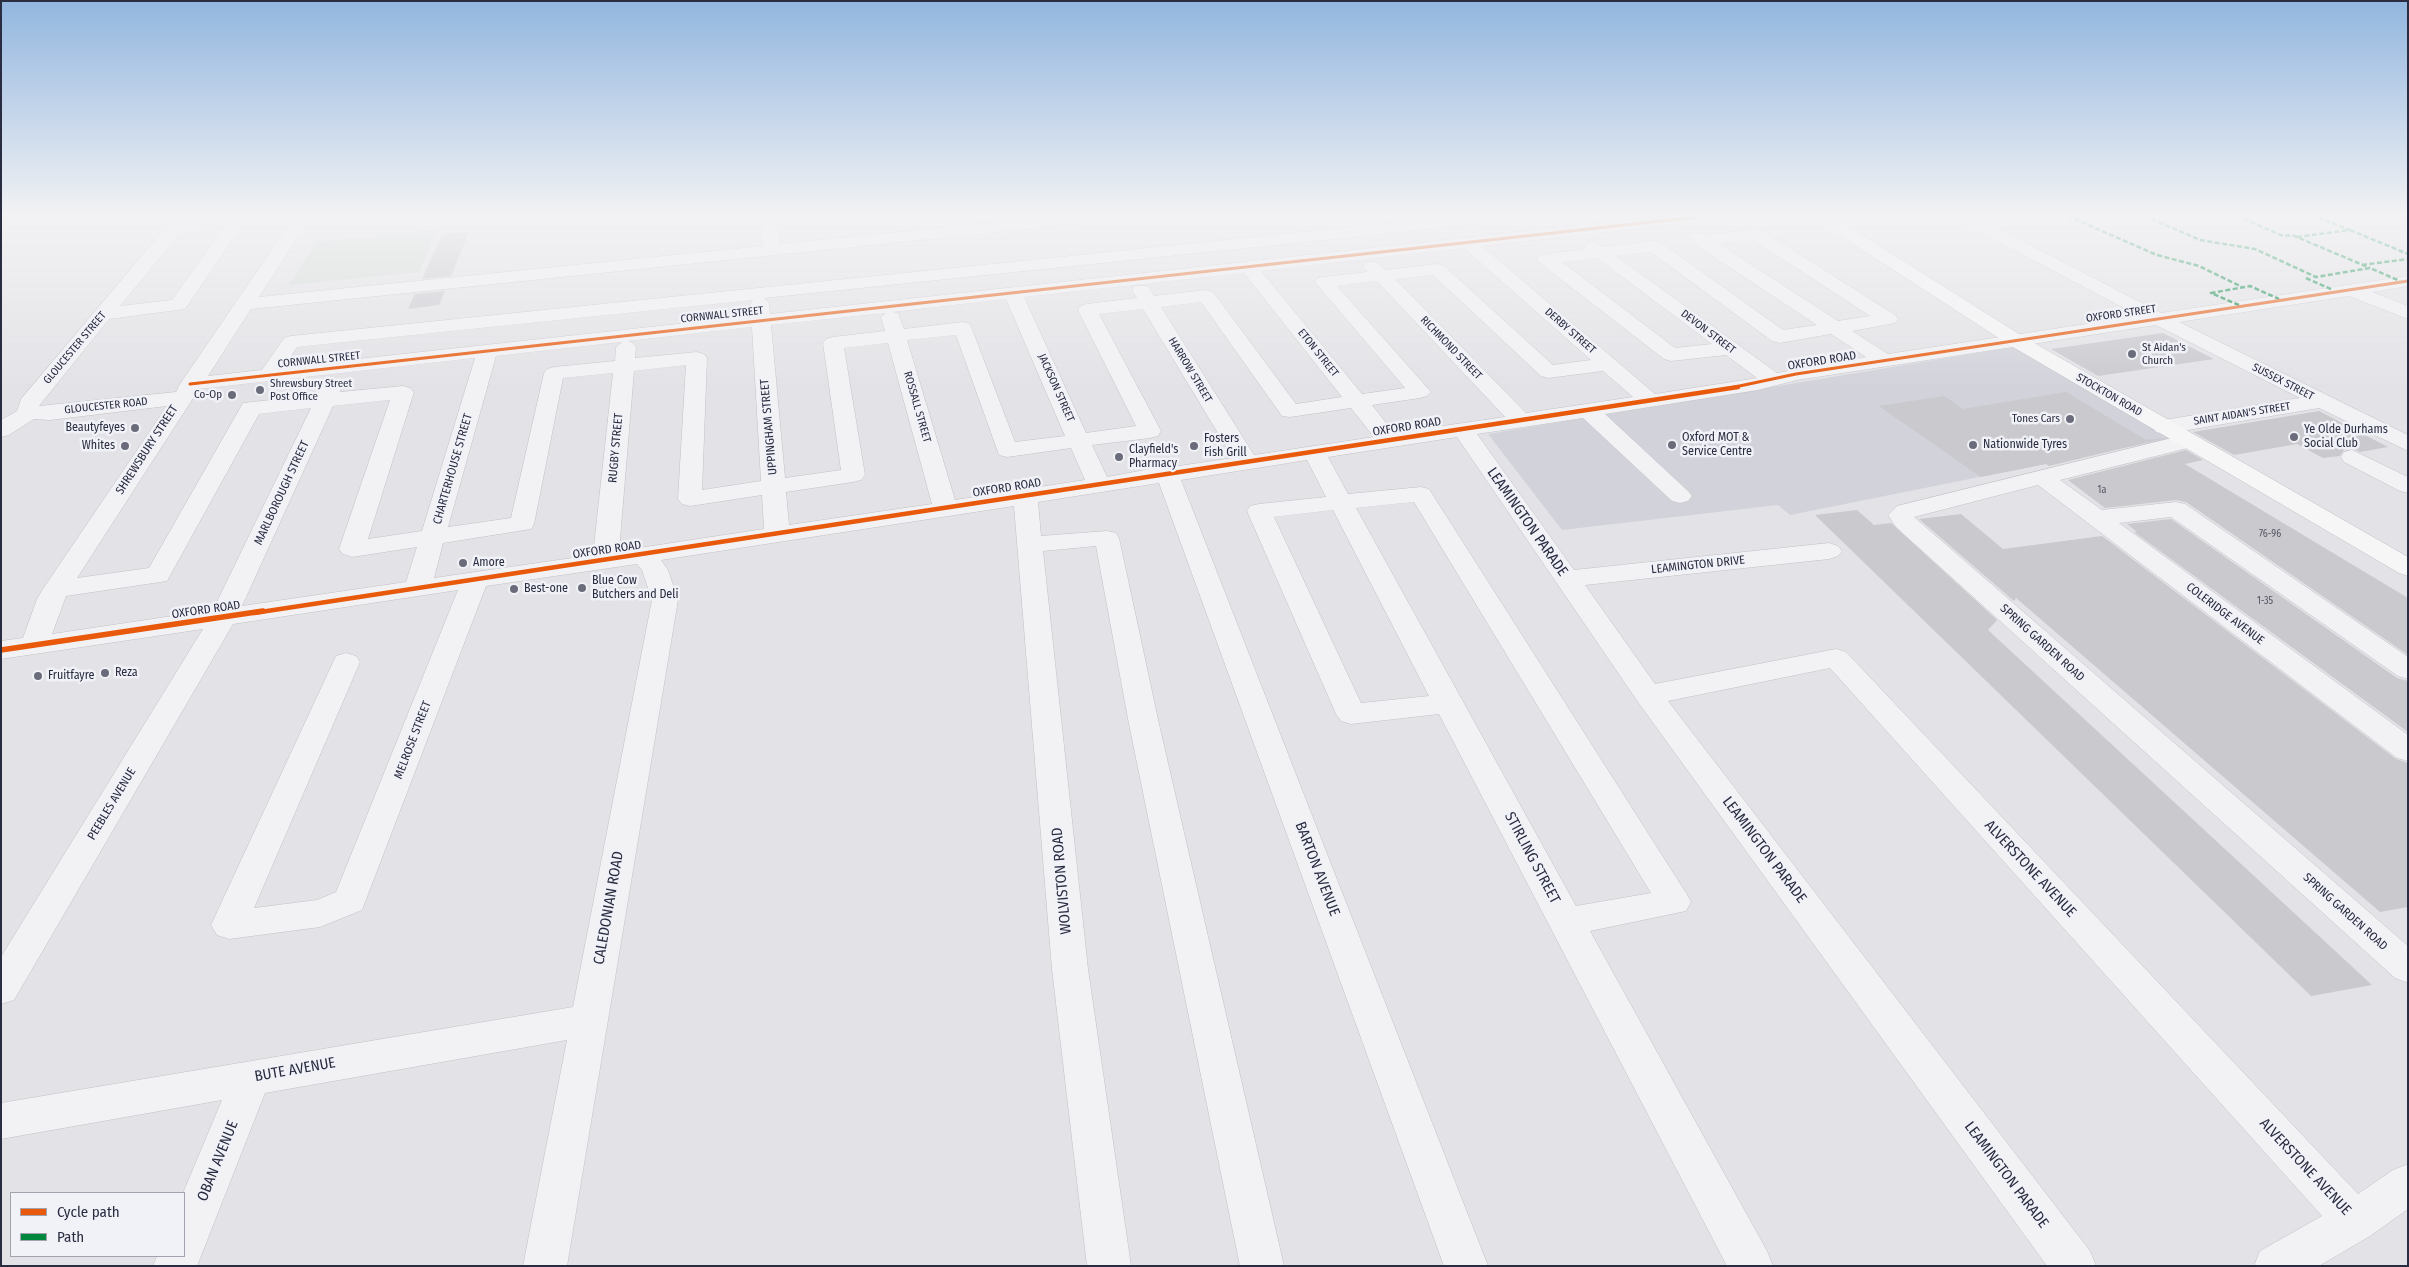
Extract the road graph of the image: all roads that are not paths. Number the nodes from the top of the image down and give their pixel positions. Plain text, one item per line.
1 (138, 272) edge
2 (201, 272) edge
3 (265, 272) edge
4 (556, 272) edge
5 (961, 272) edge
6 (1200, 272) edge
7 (1253, 272) edge
8 (1377, 272) edge
9 (1412, 272) edge
10 (1440, 272) edge
11 (1502, 272) edge
12 (1563, 272) edge
13 (1627, 272) edge
14 (1690, 272) edge
15 (1750, 272) edge
16 (1814, 272) edge
17 (1908, 272) edge
18 (2069, 272) edge
19 (1381, 276) junction
20 (1135, 279) junction
21 (2408, 280) edge
22 (2351, 290) junction
23 (759, 293) junction
24 (1013, 293) junction
25 (1149, 303) junction
26 (244, 304) junction
27 (889, 307) junction
28 (103, 314) junction
29 (2408, 314) edge
30 (2159, 319) junction
31 (760, 321) junction
32 (1835, 328) junction
33 (897, 334) junction
34 (627, 336) junction
35 (2014, 340) junction
36 (1730, 348) junction
37 (487, 351) junction
38 (1885, 361) junction
39 (1608, 364) junction
40 (624, 365) junction
41 (340, 368) junction
42 (269, 375) junction
43 (1773, 380) junction
44 (186, 391) junction
45 (326, 399) junction
46 (1650, 401) junction
47 (2321, 401) junction
48 (1357, 402) junction
49 (1587, 410) junction
50 (30, 412) junction
51 (1520, 420) junction
52 (2164, 427) junction
53 (1462, 428) junction
54 (1, 430) edge
55 (1078, 439) junction
56 (1388, 440) junction
57 (2188, 441) junction
58 (2408, 444) edge
59 (1313, 451) junction
60 (2352, 457) dead end
61 (1246, 461) junction
62 (1167, 473) junction
63 (2042, 478) junction
64 (1098, 484) junction
65 (773, 485) junction
66 (2408, 486) edge
67 (1025, 495) junction
68 (1680, 496) dead end
69 (1341, 502) junction
70 (945, 508) junction
71 (2097, 518) junction
72 (777, 533) junction
73 (433, 538) junction
74 (1030, 545) junction
75 (1829, 551) dead end
76 (644, 555) junction
77 (606, 560) junction
78 (2408, 568) edge
79 (476, 580) junction
80 (1567, 580) junction
81 (418, 587) junction
82 (56, 589) junction
83 (223, 618) junction
84 (35, 644) junction
85 (1, 650) edge
86 (346, 662) dead end
87 (2408, 670) edge
88 (1648, 695) junction
89 (1449, 703) junction
90 (2408, 751) edge
91 (1566, 922) junction
92 (2408, 968) edge
93 (1, 989) edge
94 (589, 1020) junction
95 (251, 1078) junction
96 (1, 1121) edge
97 (2408, 1184) edge
98 (2355, 1221) junction
99 (185, 1242) edge
100 (545, 1266) edge
101 (1109, 1266) edge
102 (1262, 1266) edge
103 (1466, 1266) edge
104 (1751, 1266) edge
105 (2074, 1266) edge
106 (2276, 1266) edge

1 - 28 street, GLOUCESTER STREET
2 - 28 street
3 - 26 street, SHREWSBURY STREET
4 - 26 street
5 - 23 street
6 - 20 street, CORNWALL STREET
7 - 48 street, ETON STREET
8 - 19 street, RICHMOND STREET
9 - 19 street
10 - 39 street
11 - 39 street, DERBY STREET
12 - 36 street
13 - 36 street, DEVON STREET
14 - 32 street
15 - 32 street
16 - 32 street
17 - 35 main road, STOCKTON ROAD
18 - 30 street, SUSSEX STREET
19 - 48 street
19 - 51 street, RICHMOND STREET
20 - 24 street, CORNWALL STREET
20 - 25 street, HARROW STREET
21 - 22 street, OXFORD STREET
22 - 29 street
22 - 30 street, OXFORD STREET
23 - 31 street, UPPINGHAM STREET
23 - 42 street
24 - 27 street, CORNWALL STREET
24 - 55 street, JACKSON STREET
25 - 48 street
25 - 55 street
25 - 61 street, HARROW STREET
26 - 44 street, SHREWSBURY STREET
27 - 31 street, CORNWALL STREET
27 - 33 street, ROSSALL STREET
28 - 50 street, GLOUCESTER STREET
30 - 35 street, OXFORD STREET
30 - 47 street, SUSSEX STREET
31 - 34 street, CORNWALL STREET
31 - 65 street, UPPINGHAM STREET
32 - 38 street
33 - 55 street
33 - 65 street
33 - 70 street, ROSSALL STREET
34 - 37 street, CORNWALL STREET
34 - 40 street, RUGBY STREET
35 - 38 street, OXFORD ROAD
35 - 52 main road, STOCKTON ROAD
36 - 43 street, DEVON STREET
37 - 41 street, CORNWALL STREET
37 - 73 street, CHARTERHOUSE STREET
38 - 43 street, OXFORD ROAD
39 - 46 street, DERBY STREET
40 - 65 street
40 - 73 street
40 - 77 street, RUGBY STREET
41 - 42 street, CORNWALL STREET
41 - 45 street, MARLBOROUGH STREET
42 - 44 street, CORNWALL STREET
43 - 46 street, OXFORD ROAD
44 - 50 street, GLOUCESTER ROAD
44 - 82 street, SHREWSBURY STREET
45 - 73 street
45 - 82 street
45 - 83 street, MARLBOROUGH STREET
46 - 49 street, OXFORD ROAD
47 - 52 street, SAINT AIDAN'S STREET
47 - 58 street, SUSSEX STREET
48 - 56 street, ETON STREET
49 - 51 street, OXFORD ROAD
49 - 68 street
50 - 54 street
51 - 53 street, OXFORD ROAD
52 - 57 main road, STOCKTON ROAD
53 - 56 street, OXFORD ROAD
53 - 80 street, LEAMINGTON PARADE
55 - 64 street, JACKSON STREET
56 - 59 street, OXFORD ROAD
57 - 63 street, SPRING GARDEN ROAD
57 - 78 main road, STOCKTON ROAD
59 - 61 street, OXFORD ROAD
59 - 69 street, STIRLING STREET
60 - 66 street
61 - 62 street, OXFORD ROAD
62 - 64 street, OXFORD ROAD
62 - 103 street, BARTON AVENUE
63 - 71 street, COLERIDGE AVENUE
63 - 92 street, SPRING GARDEN ROAD
64 - 67 street, OXFORD ROAD
65 - 72 street, UPPINGHAM STREET
67 - 70 street, OXFORD ROAD
67 - 74 street, WOLVISTON ROAD
69 - 89 street, STIRLING STREET
69 - 89 street
69 - 91 street
70 - 72 street, OXFORD ROAD
71 - 87 street
71 - 90 street, COLERIDGE AVENUE
72 - 76 street, OXFORD ROAD
73 - 81 street, CHARTERHOUSE STREET
74 - 101 street, WOLVISTON ROAD
74 - 102 street
75 - 80 street, LEAMINGTON DRIVE
76 - 77 street, OXFORD ROAD
76 - 94 street, CALEDONIAN ROAD
77 - 79 street, OXFORD ROAD
79 - 81 street, OXFORD ROAD
79 - 86 street, MELROSE STREET
80 - 88 street, LEAMINGTON PARADE
81 - 83 street, OXFORD ROAD
82 - 84 street, SHREWSBURY STREET
83 - 84 street, OXFORD ROAD
83 - 93 street, PEEBLES AVENUE
84 - 85 street, OXFORD ROAD
88 - 98 street, ALVERSTONE AVENUE
88 - 105 street, LEAMINGTON PARADE
89 - 91 street, STIRLING STREET
91 - 104 street, STIRLING STREET
94 - 95 street, BUTE AVENUE
94 - 100 street, CALEDONIAN ROAD
95 - 96 street, BUTE AVENUE
95 - 99 street, OBAN AVENUE
97 - 98 street
98 - 106 street

